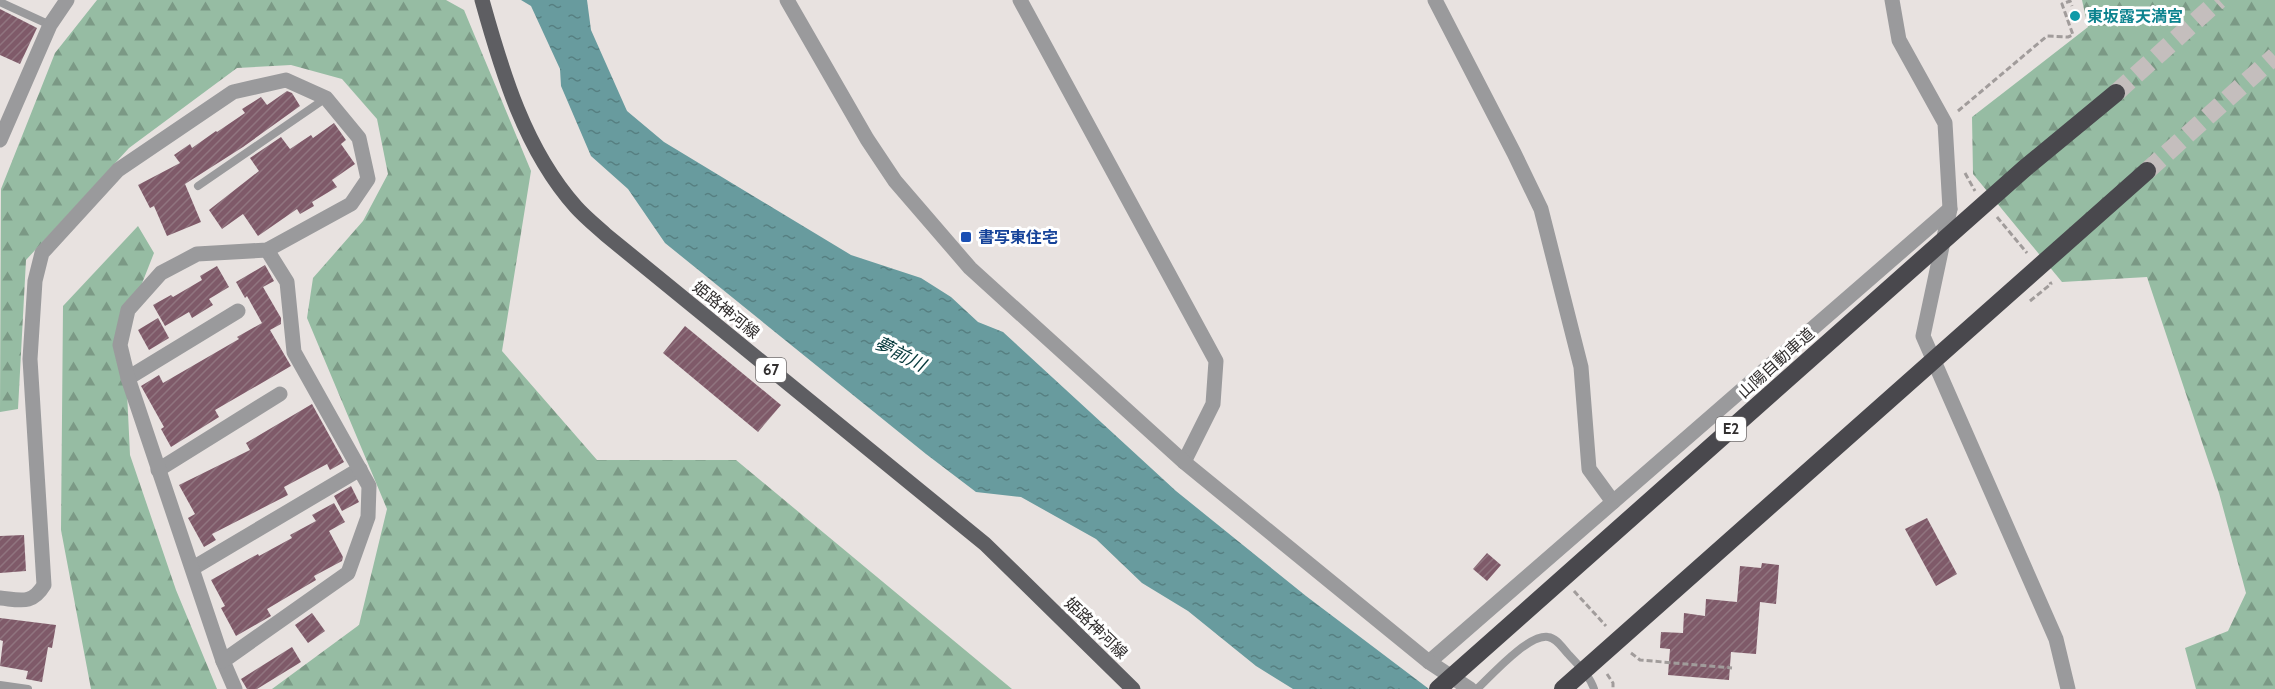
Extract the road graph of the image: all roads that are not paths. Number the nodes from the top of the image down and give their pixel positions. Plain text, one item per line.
1 (67, 0) edge
2 (482, 0) edge
3 (787, 0) edge
4 (1020, 0) edge
5 (1435, 0) edge
6 (1892, 0) edge
7 (0, 2) edge
8 (50, 25) junction
9 (2116, 93) tunnel mouth
10 (327, 98) junction
11 (0, 140) edge
12 (2148, 171) tunnel mouth
13 (198, 186) dead end
14 (1950, 209) junction
15 (267, 250) junction
16 (238, 311) dead end
17 (128, 378) junction
18 (280, 394) dead end
19 (1184, 462) junction
20 (360, 469) junction
21 (158, 470) junction
22 (1612, 502) junction
23 (193, 568) junction
24 (0, 598) edge
25 (223, 661) junction
26 (1429, 662) junction
27 (0, 685) edge
28 (28, 689) edge
29 (235, 689) edge
30 (1133, 689) edge
31 (1438, 689) edge
32 (1470, 689) edge
33 (1477, 689) edge
34 (1563, 689) edge
35 (1594, 689) edge
36 (2068, 689) edge

1 - 8 street
2 - 30 main road, 姫路神河線 / 67
3 - 19 street
4 - 19 street
5 - 22 street
6 - 14 street
7 - 8 lane
8 - 11 street
9 - 31 highway, 山陽自動車道 / E2
10 - 13 lane
10 - 15 street
10 - 24 street
12 - 34 highway
14 - 22 street
14 - 36 street
15 - 17 street
15 - 20 street
16 - 17 street
17 - 21 street
18 - 21 street
19 - 26 street
20 - 23 street
20 - 25 street
21 - 23 street
22 - 26 street
23 - 25 street
25 - 29 street
26 - 32 street
27 - 28 lane
33 - 35 lane

